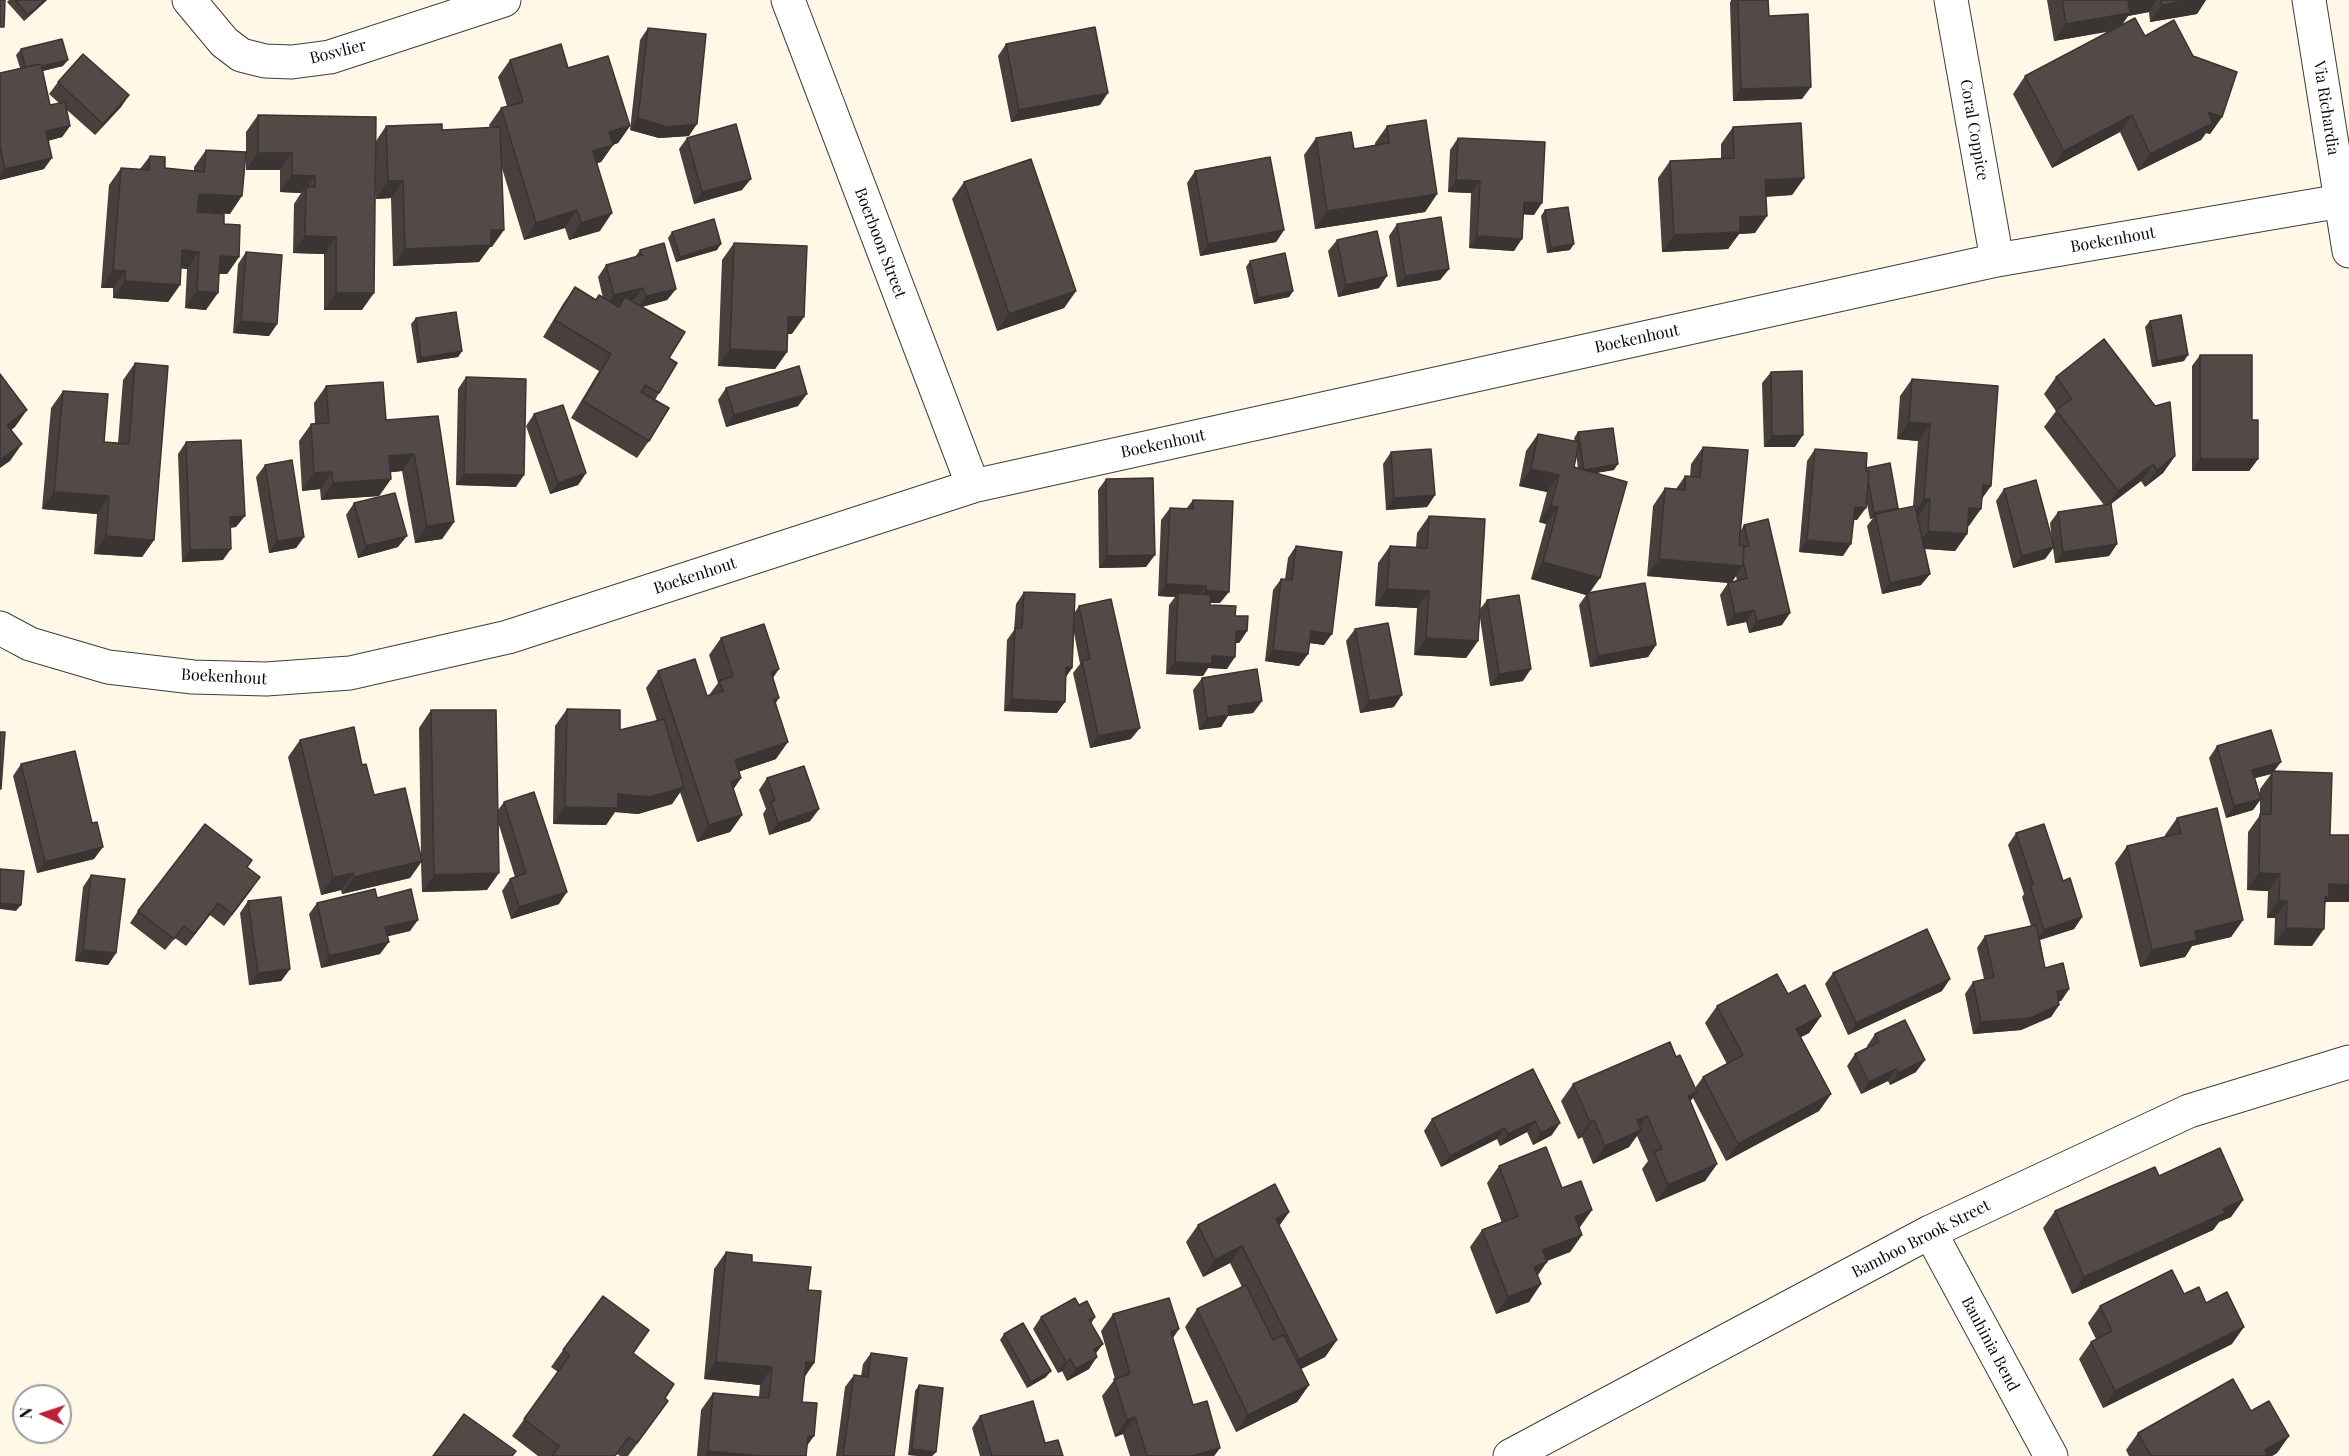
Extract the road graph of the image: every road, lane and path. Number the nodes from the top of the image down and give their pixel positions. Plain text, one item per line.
1 (189, 0) edge
2 (504, 0) edge
3 (788, 0) edge
4 (1951, 0) edge
5 (2309, 0) edge
6 (2341, 201) junction
7 (2349, 251) edge
8 (1997, 260) junction
9 (973, 486) junction
10 (0, 628) edge
11 (2349, 1062) edge
12 (1930, 1232) junction
13 (1510, 1456) edge
14 (2051, 1456) edge

1 - 2 street, Bosvlier
3 - 9 street, Boerboon Street
4 - 8 street, Coral Coppice
5 - 6 street, Via Richardia
6 - 7 street, Via Richardia
6 - 8 street, Boekenhout
8 - 9 street, Boekenhout
9 - 10 street, Boekenhout
11 - 12 street, Bamboo Brook Street
12 - 13 street, Bamboo Brook Street
12 - 14 street, Bauhinia Bend

